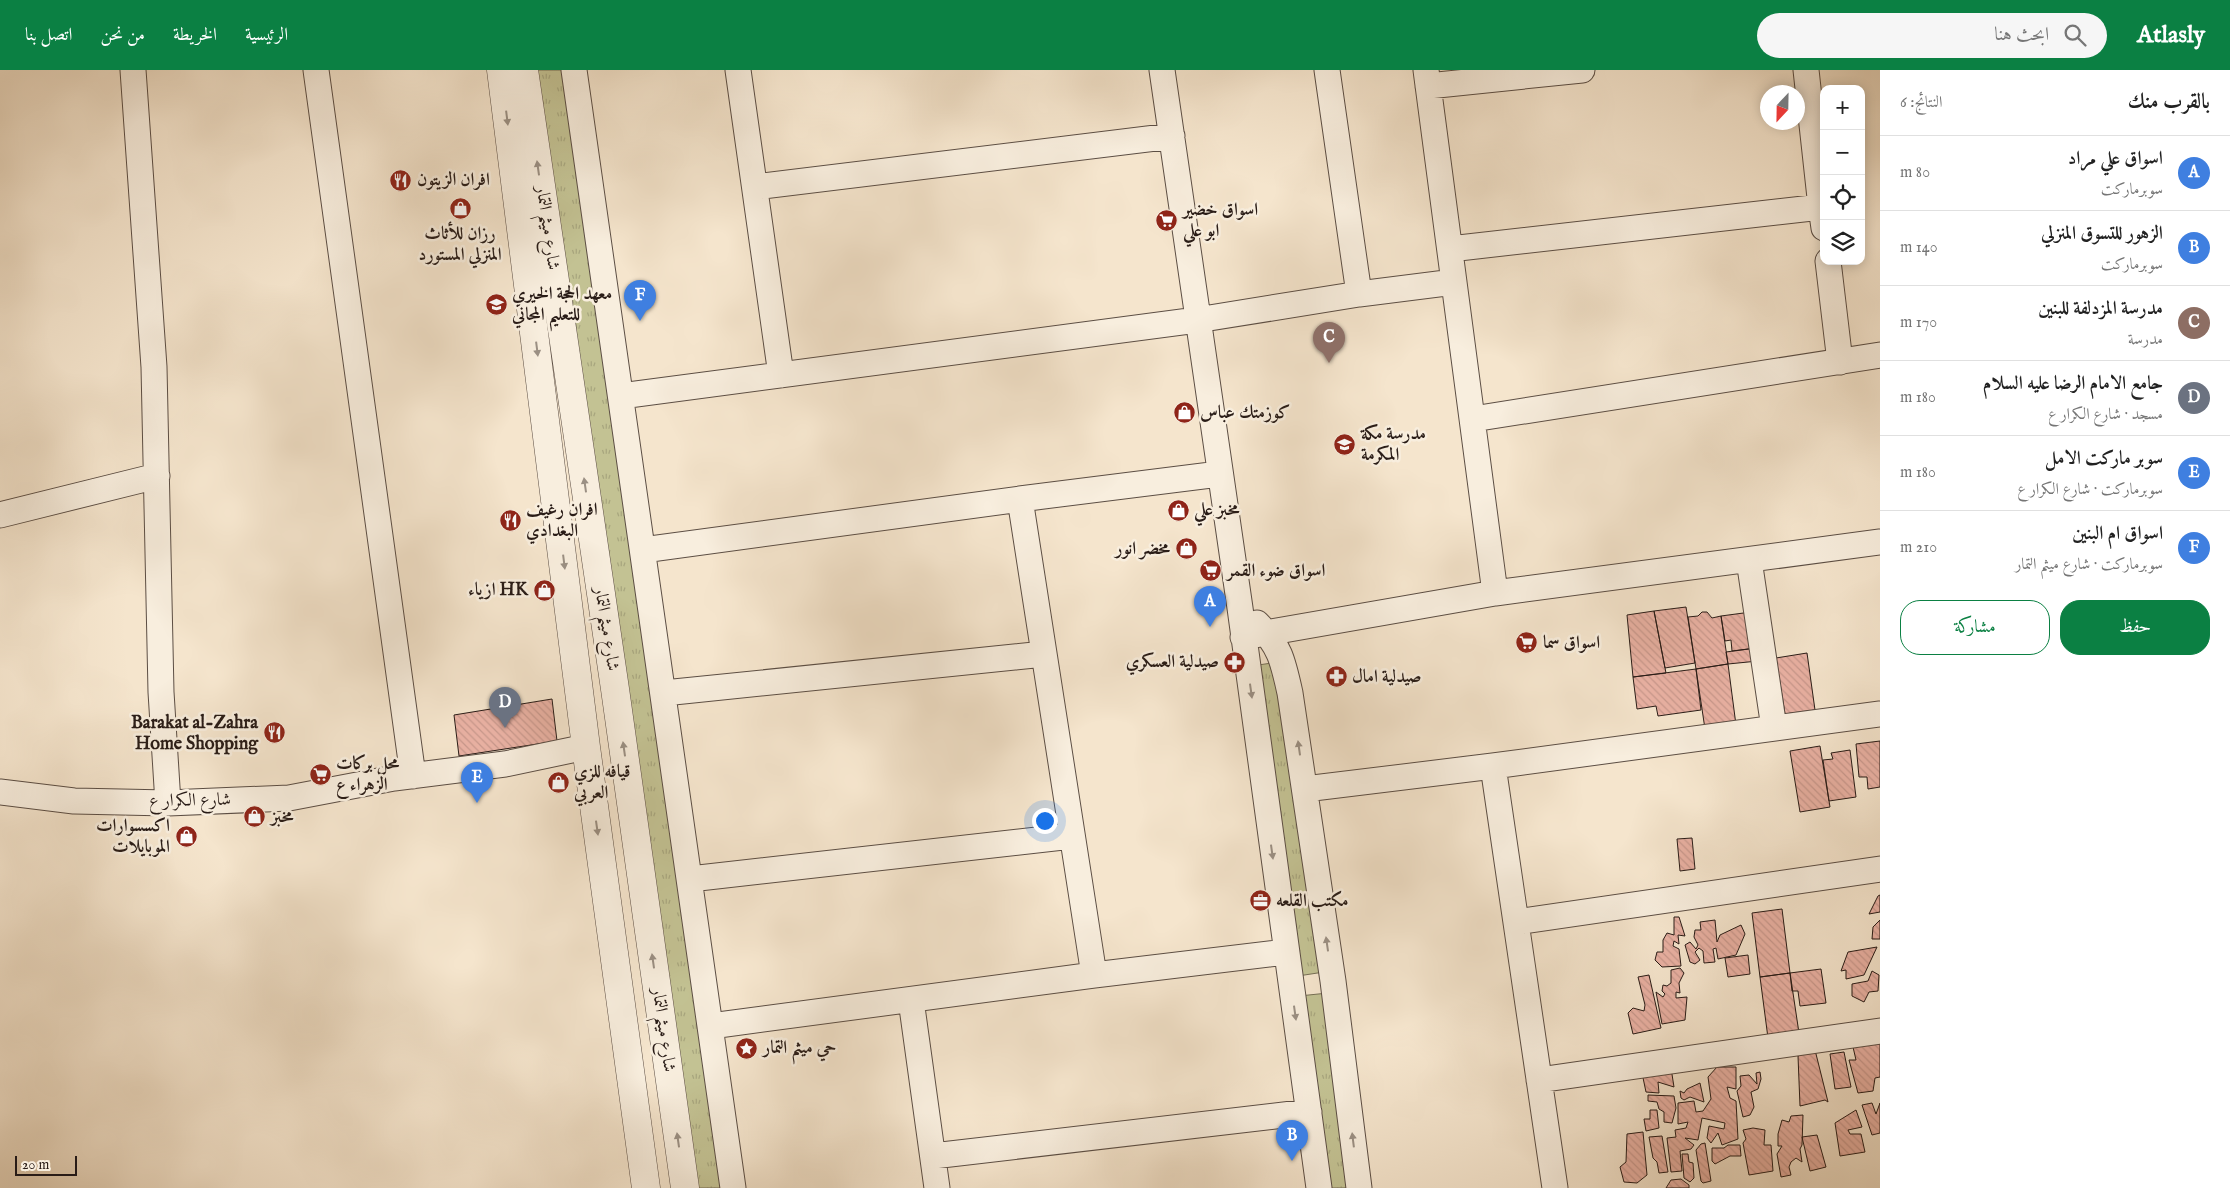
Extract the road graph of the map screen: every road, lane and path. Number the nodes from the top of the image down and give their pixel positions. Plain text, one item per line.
1 (134, 70) edge
2 (316, 70) edge
3 (501, 70) edge
4 (524, 70) edge
5 (574, 70) edge
6 (738, 70) edge
7 (1162, 70) edge
8 (1327, 70) edge
9 (1582, 70) edge
10 (1806, 70) edge
11 (1427, 78) edge
12 (1172, 136) junction
13 (755, 187) junction
14 (1820, 200) edge
15 (1820, 218) edge
16 (1450, 249) junction
17 (1828, 265) edge
18 (1454, 282) junction
19 (1359, 294) junction
20 (1197, 320) junction
21 (1880, 356) edge
22 (1840, 362) junction
23 (781, 375) junction
24 (621, 396) junction
25 (1473, 419) junction
26 (1219, 474) junction
27 (157, 476) junction
28 (1020, 499) junction
29 (0, 515) edge
30 (1880, 542) edge
31 (643, 550) junction
32 (1749, 560) junction
33 (1495, 593) junction
34 (1255, 635) junction
35 (1044, 654) junction
36 (664, 693) junction
37 (1880, 714) edge
38 (1774, 728) junction
39 (586, 747) junction
40 (1493, 766) junction
41 (413, 776) junction
42 (1304, 789) junction
43 (0, 792) edge
44 (168, 803) junction
45 (1072, 836) junction
46 (1880, 868) edge
47 (690, 879) junction
48 (1516, 922) junction
49 (1286, 952) junction
50 (1094, 975) junction
51 (1333, 981) junction
52 (1291, 986) junction
53 (911, 1000) junction
54 (711, 1026) junction
55 (1880, 1031) edge
56 (1540, 1080) junction
57 (1309, 1112) junction
58 (933, 1156) junction
59 (646, 1188) edge
60 (685, 1188) edge
61 (733, 1188) edge
62 (937, 1188) edge
63 (1319, 1188) edge
64 (1359, 1188) edge
65 (1555, 1188) edge

1 - 27 street
2 - 41 street
3 -> 39 street, شارع ميثم التمار
60 -> 4 street, شارع ميثم التمار
5 - 24 street
6 - 13 street
7 - 12 street
8 - 19 street
9 - 11 street
10 - 14 street
11 - 16 street
12 - 13 street
12 - 20 street
13 - 23 street
15 - 16 street
16 - 18 street
17 - 22 street
18 - 19 street
18 - 25 street
19 - 20 street
20 - 23 street
20 - 26 street
21 - 22 street
22 - 25 street
23 - 24 street
24 - 31 street
25 - 33 street
26 - 28 street
26 - 34 street
27 - 29 street
27 - 44 street
28 - 31 street
28 - 35 street
30 - 32 street
31 - 36 street
32 - 33 street
32 - 38 street
33 - 34 street
42 -> 34 street
34 -> 49 street
35 - 36 street
35 - 45 street
36 - 47 street
37 - 38 street
38 - 40 street
39 - 41 street, شارع الكرار ع
39 -> 59 street, شارع ميثم التمار
40 - 42 street
40 - 48 street
41 - 44 street, شارع الكرار ع
51 -> 42 street
43 - 44 street, شارع الكرار ع
45 - 47 street
45 - 50 street
46 - 48 street
47 - 54 street
48 - 56 street
49 - 50 street
49 - 52 street
50 - 53 street
51 - 52 street
64 -> 51 street
52 -> 57 street
53 - 54 street
53 - 58 street
54 - 61 street
55 - 56 street
56 - 65 street
57 - 58 street
57 - 63 street
58 - 62 street

